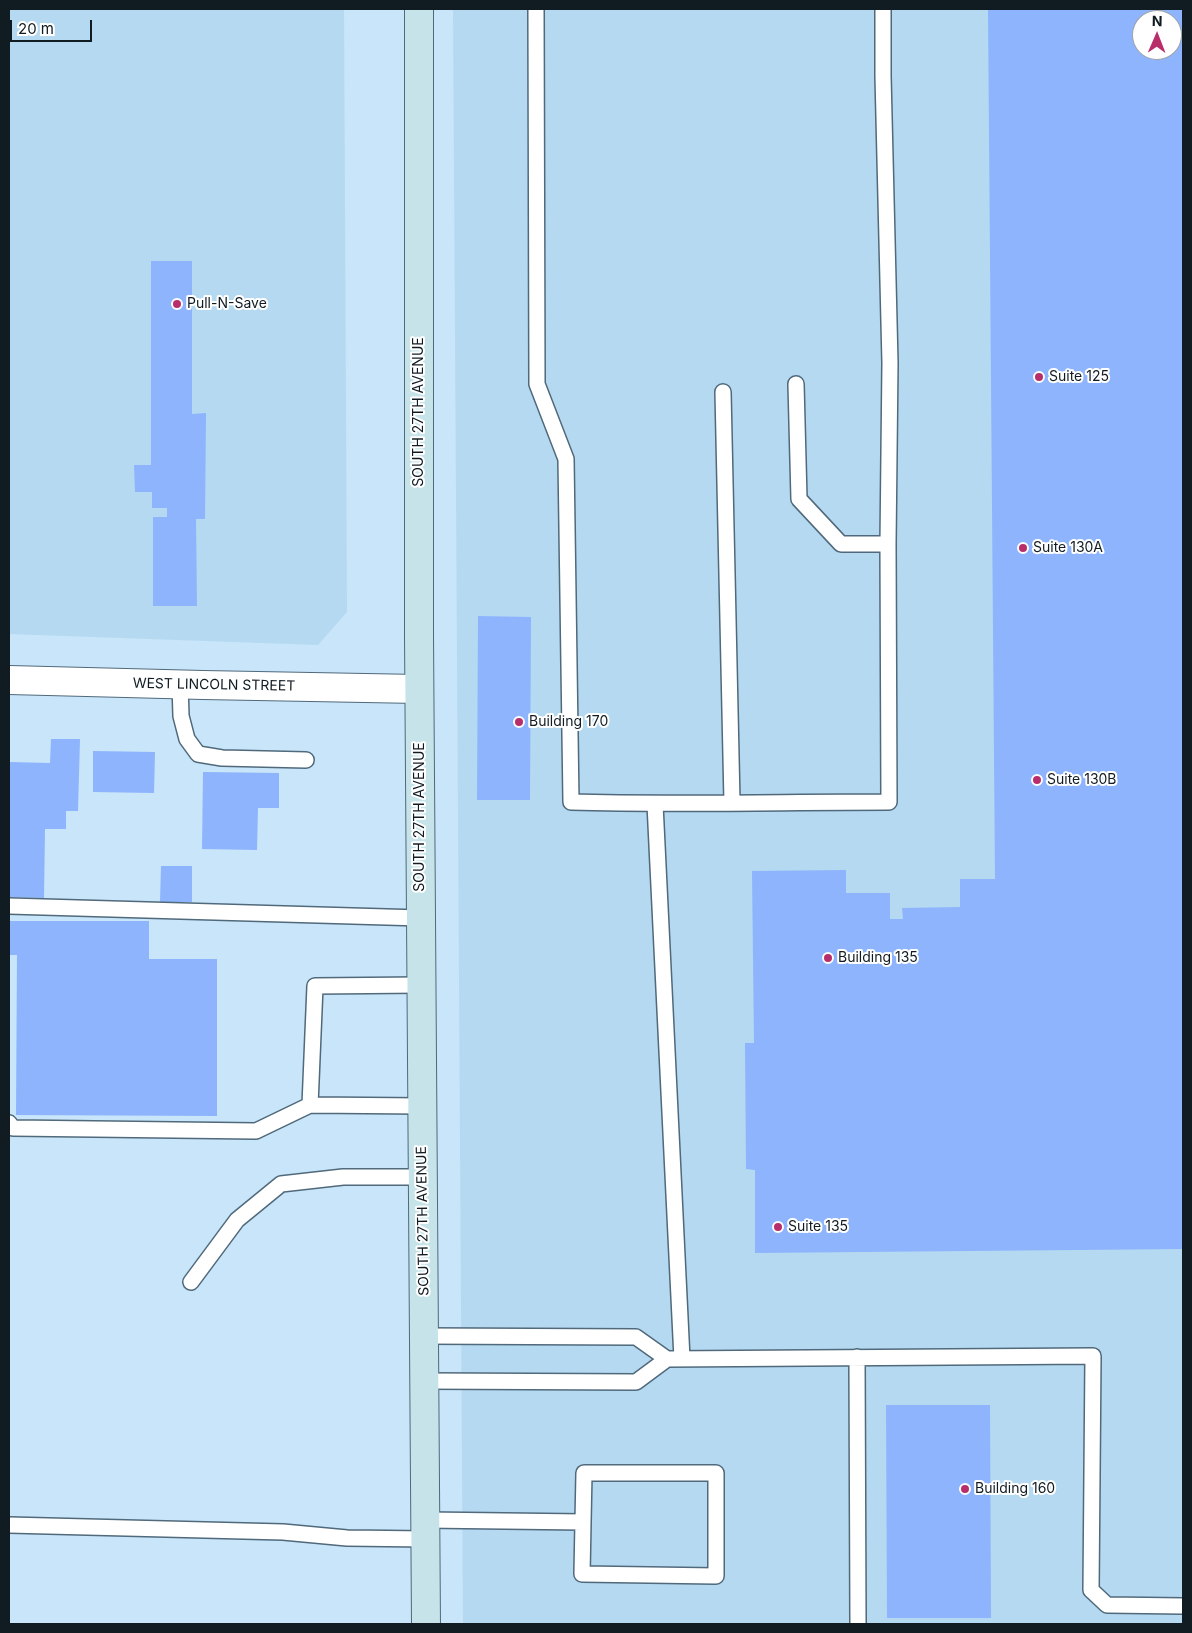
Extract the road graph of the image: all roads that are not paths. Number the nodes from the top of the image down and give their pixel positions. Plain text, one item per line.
1 (419, 9) edge
2 (536, 9) edge
3 (883, 9) edge
4 (796, 384) dead end
5 (723, 392) dead end
6 (888, 544) junction
7 (9, 680) edge
8 (180, 684) junction
9 (419, 689) junction
10 (306, 760) dead end
11 (732, 802) junction
12 (655, 804) junction
13 (9, 906) edge
14 (421, 918) junction
15 (421, 985) junction
16 (310, 1105) junction
17 (422, 1106) junction
18 (9, 1122) edge
19 (422, 1178) junction
20 (191, 1282) dead end
21 (424, 1336) junction
22 (857, 1357) junction
23 (667, 1359) junction
24 (682, 1359) junction
25 (425, 1381) junction
26 (583, 1522) junction
27 (9, 1525) edge
28 (426, 1530) junction
29 (1183, 1606) edge
30 (426, 1624) edge
31 (858, 1624) edge

1 - 9 main road, SOUTH 27TH AVENUE
2 - 12 lane
3 - 6 lane
4 - 6 lane
5 - 11 lane
6 - 11 lane
7 - 8 street, WEST LINCOLN STREET
8 - 9 street, WEST LINCOLN STREET
8 - 10 lane
9 - 14 main road, SOUTH 27TH AVENUE
11 - 12 lane
12 - 24 lane
13 - 14 lane
14 - 15 main road, SOUTH 27TH AVENUE
15 - 16 lane
15 - 17 main road, SOUTH 27TH AVENUE
16 - 17 lane
16 - 18 lane
17 - 19 main road, SOUTH 27TH AVENUE
19 - 20 lane
19 - 21 main road, SOUTH 27TH AVENUE
21 - 23 lane
21 - 25 main road, SOUTH 27TH AVENUE
22 - 24 lane
22 - 29 lane
22 - 31 lane
23 - 24 lane
23 - 25 lane
25 - 28 main road, SOUTH 27TH AVENUE
26 - 26 lane
26 - 28 lane
27 - 28 lane
28 - 30 main road, SOUTH 27TH AVENUE

